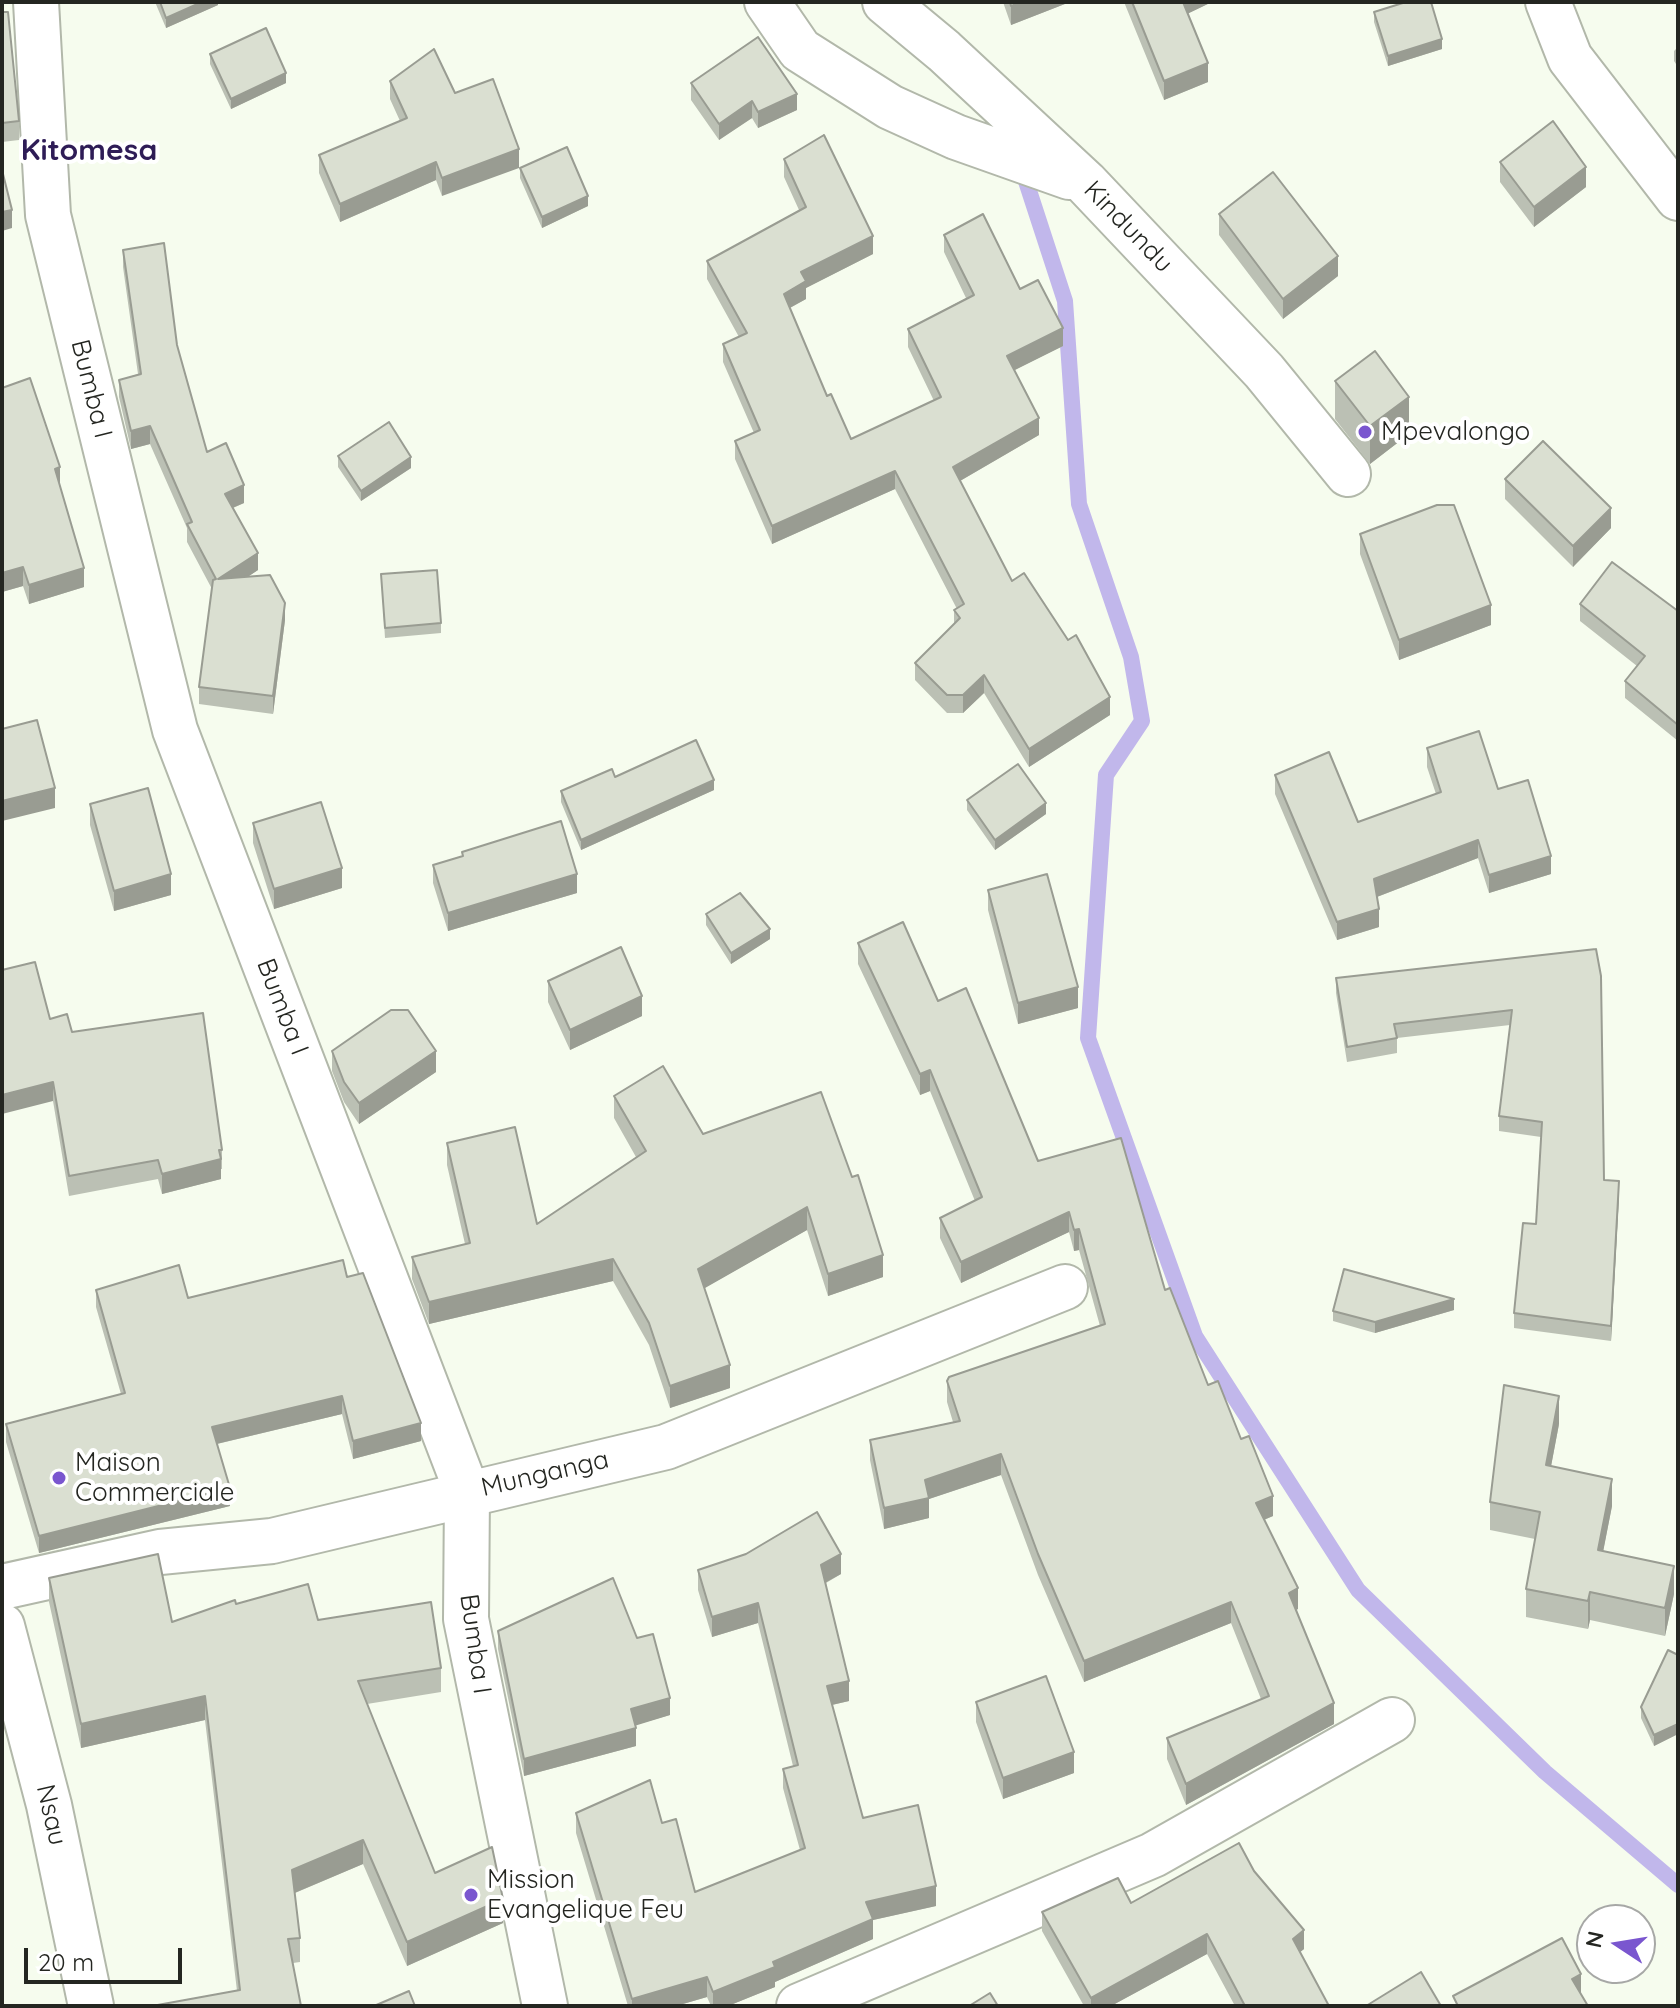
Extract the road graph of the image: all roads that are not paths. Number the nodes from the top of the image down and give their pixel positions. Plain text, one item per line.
1 (36, 2) edge
2 (767, 2) edge
3 (885, 2) edge
4 (1548, 2) edge
5 (1085, 182) junction
6 (1678, 198) edge
7 (1348, 474) dead end
8 (1065, 1287) dead end
9 (467, 1492) junction
10 (2, 1587) edge
11 (2, 1626) edge
12 (1392, 1720) dead end
13 (91, 2006) edge
14 (545, 2006) edge
15 (799, 2006) edge

1 - 9 street, Bumba I
2 - 5 street
3 - 5 street, Kindundu
4 - 6 street
5 - 7 street, Kindundu
8 - 9 street, Munganga
9 - 10 street, Munganga
9 - 14 street, Bumba I
11 - 13 street, Nsau
12 - 15 street

